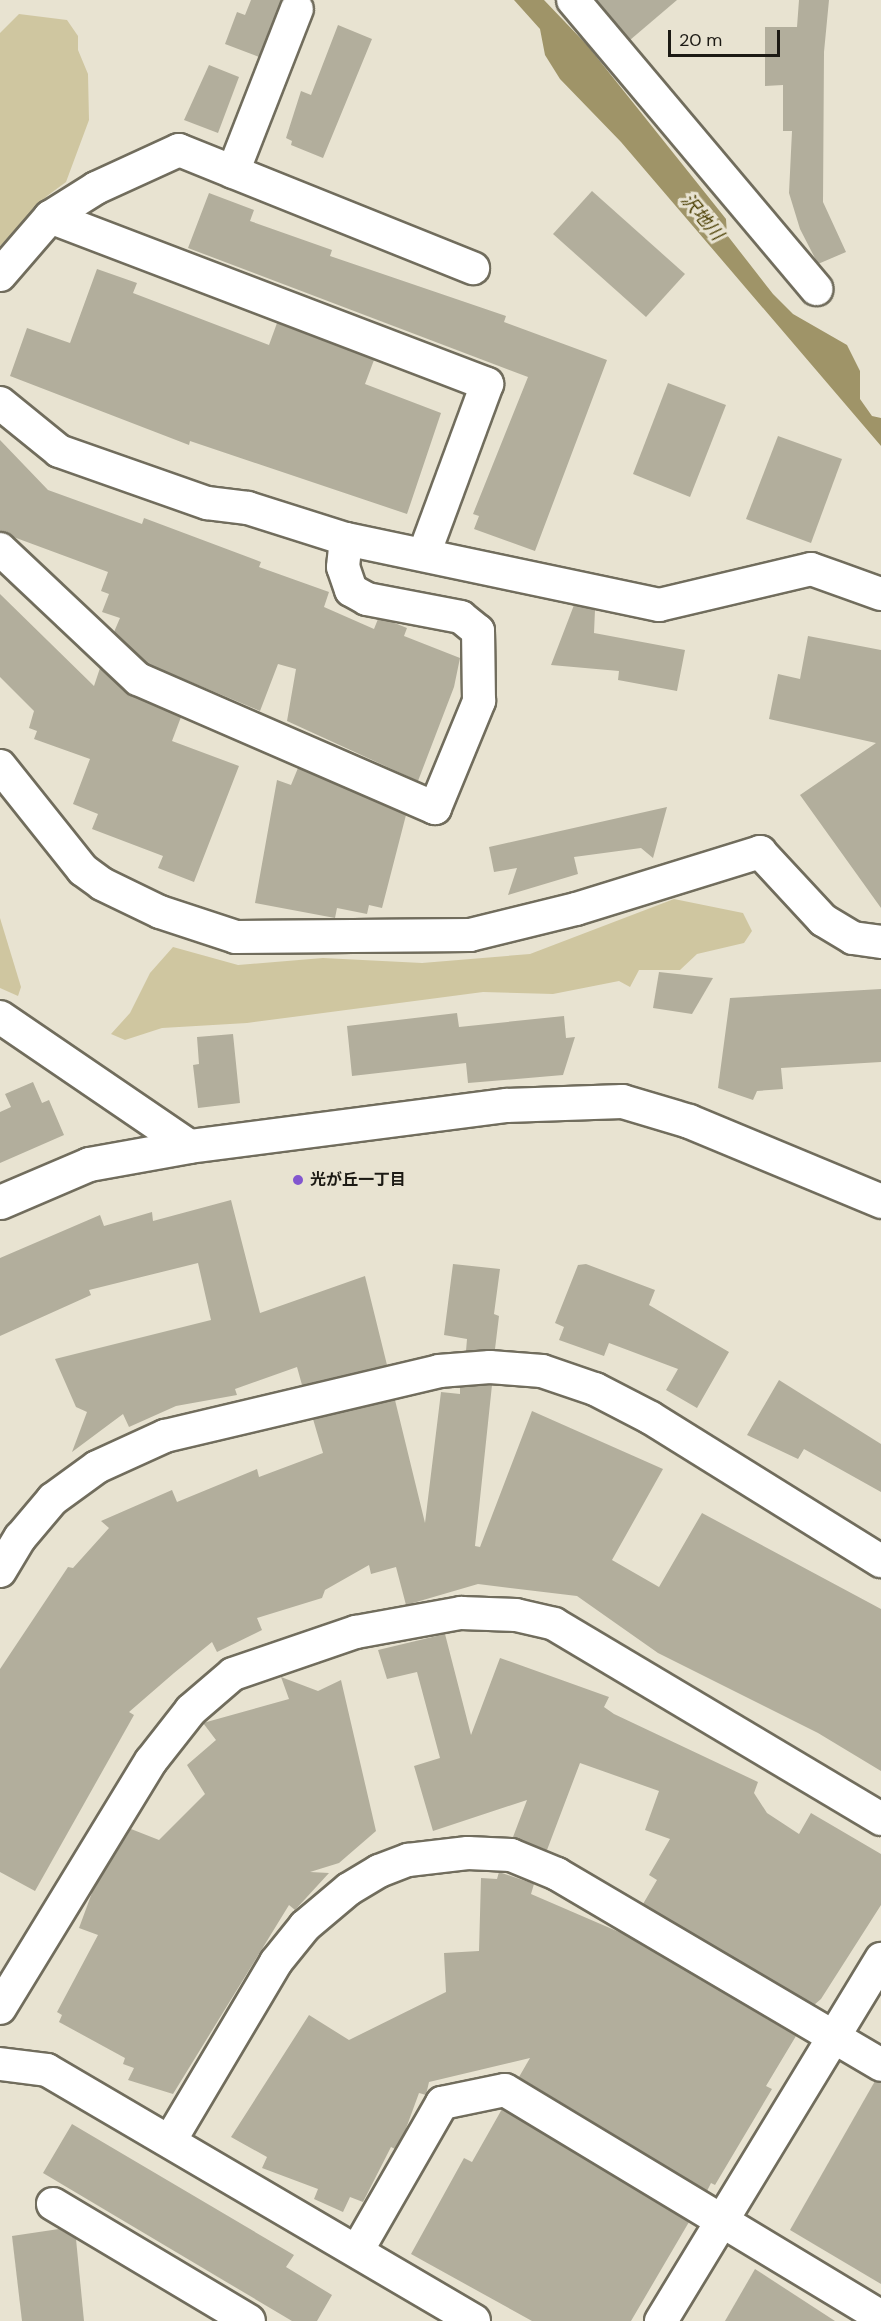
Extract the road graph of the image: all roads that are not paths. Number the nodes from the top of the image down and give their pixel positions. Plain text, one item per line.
1 (573, 0) edge
2 (297, 9) dead end
3 (233, 172) junction
4 (50, 217) junction
5 (473, 268) dead end
6 (0, 275) edge
7 (816, 289) dead end
8 (0, 403) edge
9 (345, 539) junction
10 (0, 549) edge
11 (424, 554) junction
12 (881, 594) edge
13 (0, 766) edge
14 (881, 942) edge
15 (0, 1017) edge
16 (189, 1146) junction
17 (881, 1201) edge
18 (0, 1202) edge
19 (881, 1561) edge
20 (0, 1571) edge
21 (881, 1819) edge
22 (881, 1959) edge
23 (0, 2008) edge
24 (832, 2036) junction
25 (0, 2064) edge
26 (881, 2065) edge
27 (171, 2139) junction
28 (53, 2204) dead end
29 (721, 2221) junction
30 (357, 2251) junction
31 (881, 2317) edge
32 (249, 2321) edge
33 (474, 2321) edge
34 (661, 2321) edge

1 - 7 street
2 - 3 street
3 - 4 street
3 - 5 street
4 - 6 street
4 - 11 street
8 - 9 street
9 - 10 street
9 - 11 street
11 - 12 street
13 - 14 street
15 - 16 street
16 - 17 street
16 - 18 street
19 - 20 street
21 - 23 street
22 - 24 street
24 - 26 street
24 - 27 street
24 - 29 street
25 - 27 street
27 - 30 street
28 - 32 street
29 - 30 street
29 - 31 street
29 - 34 street
30 - 33 street

